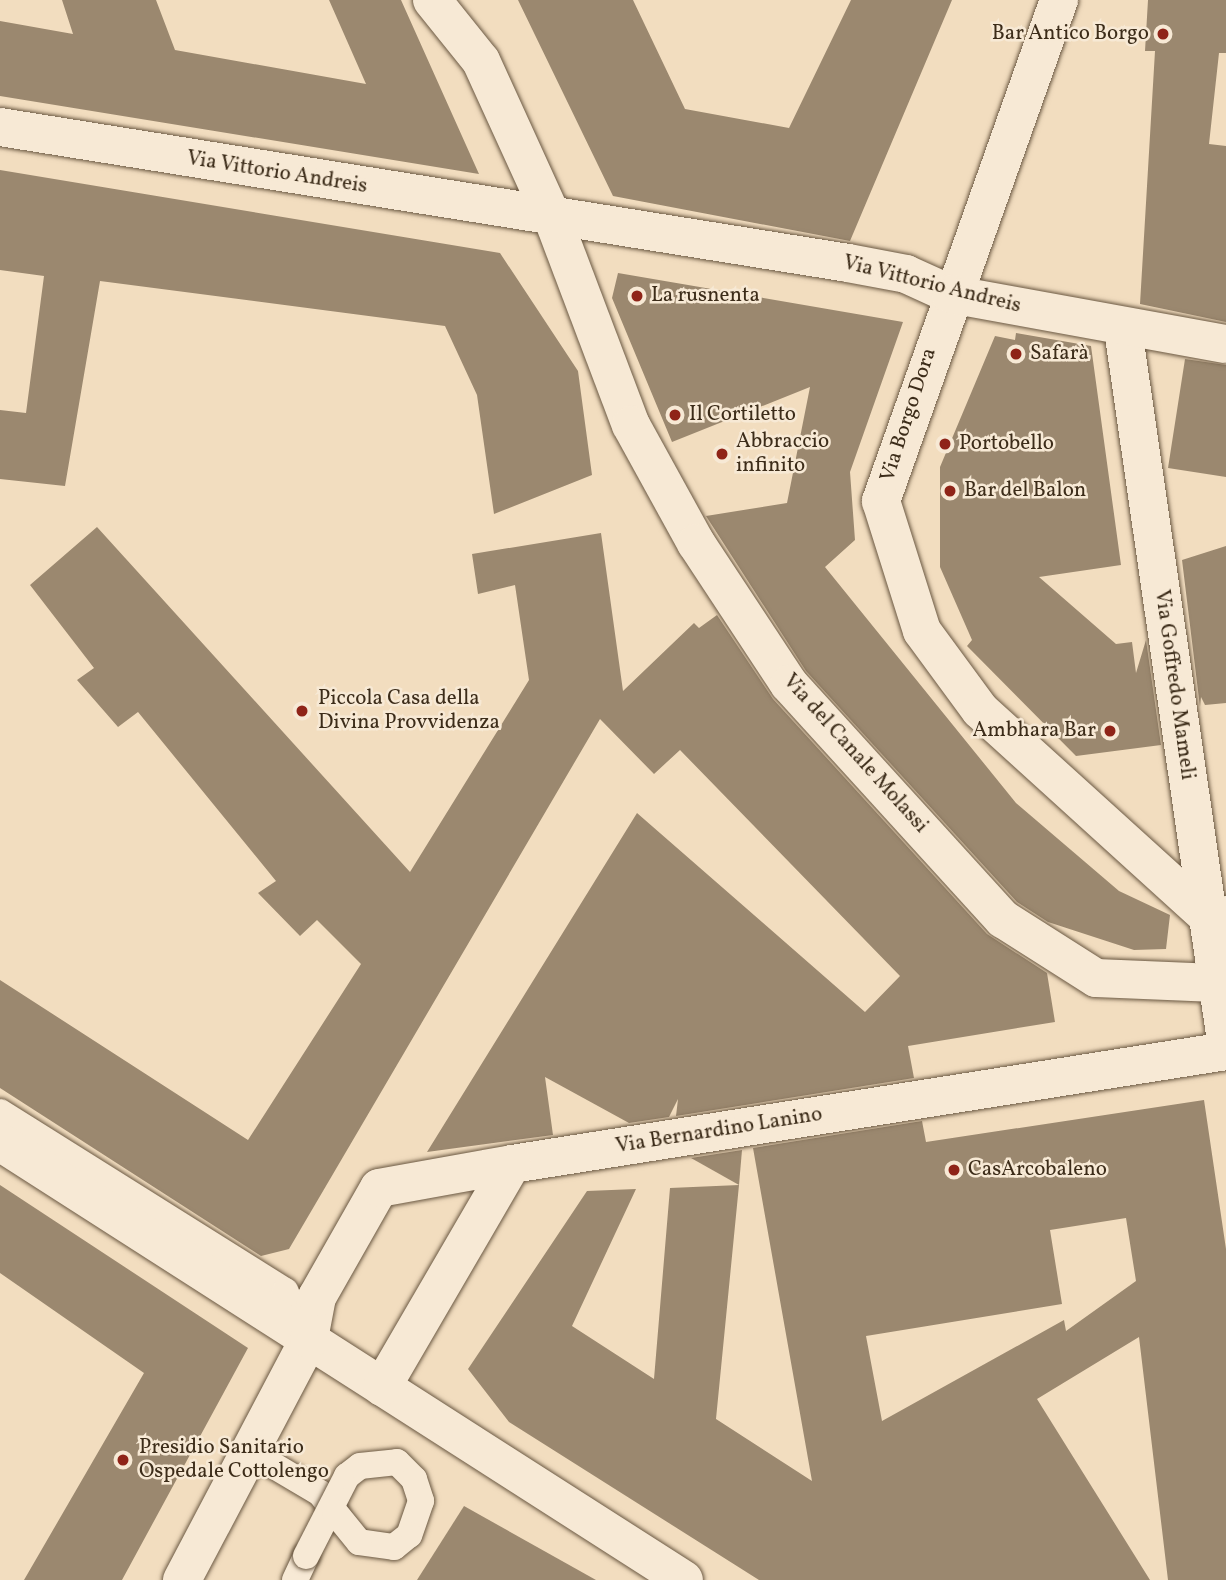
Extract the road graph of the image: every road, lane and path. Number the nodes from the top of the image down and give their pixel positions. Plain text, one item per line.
1 (432, 0) edge
2 (1059, 0) edge
3 (0, 127) edge
4 (553, 219) junction
5 (950, 294) junction
6 (1123, 330) junction
7 (1226, 344) edge
8 (1217, 917) edge
9 (1216, 983) junction
10 (1226, 1041) edge
11 (1226, 1051) edge
12 (0, 1112) edge
13 (0, 1142) edge
14 (512, 1164) junction
15 (309, 1339) junction
16 (382, 1387) junction
17 (249, 1451) junction
18 (182, 1580) edge
19 (295, 1580) edge
20 (684, 1580) edge

1 - 4 street
2 - 5 street, Via Borgo Dora
3 - 4 street, Via Vittorio Andreis
4 - 5 street, Via Vittorio Andreis
4 - 9 street, Via del Canale Molassi
5 - 6 street, Via Vittorio Andreis
5 - 8 street, Via Borgo Dora
6 - 7 street, Via Vittorio Andreis
6 - 8 street, Via Goffredo Mameli
8 - 9 street, Via Goffredo Mameli
9 - 10 street, Via Goffredo Mameli
11 - 14 street, Via Bernardino Lanino
12 - 15 lane
13 - 15 street
14 - 15 street, Via Bernardino Lanino
14 - 16 street
15 - 16 street
15 - 17 street
16 - 20 street
17 - 18 street
17 - 19 lane, bridge

